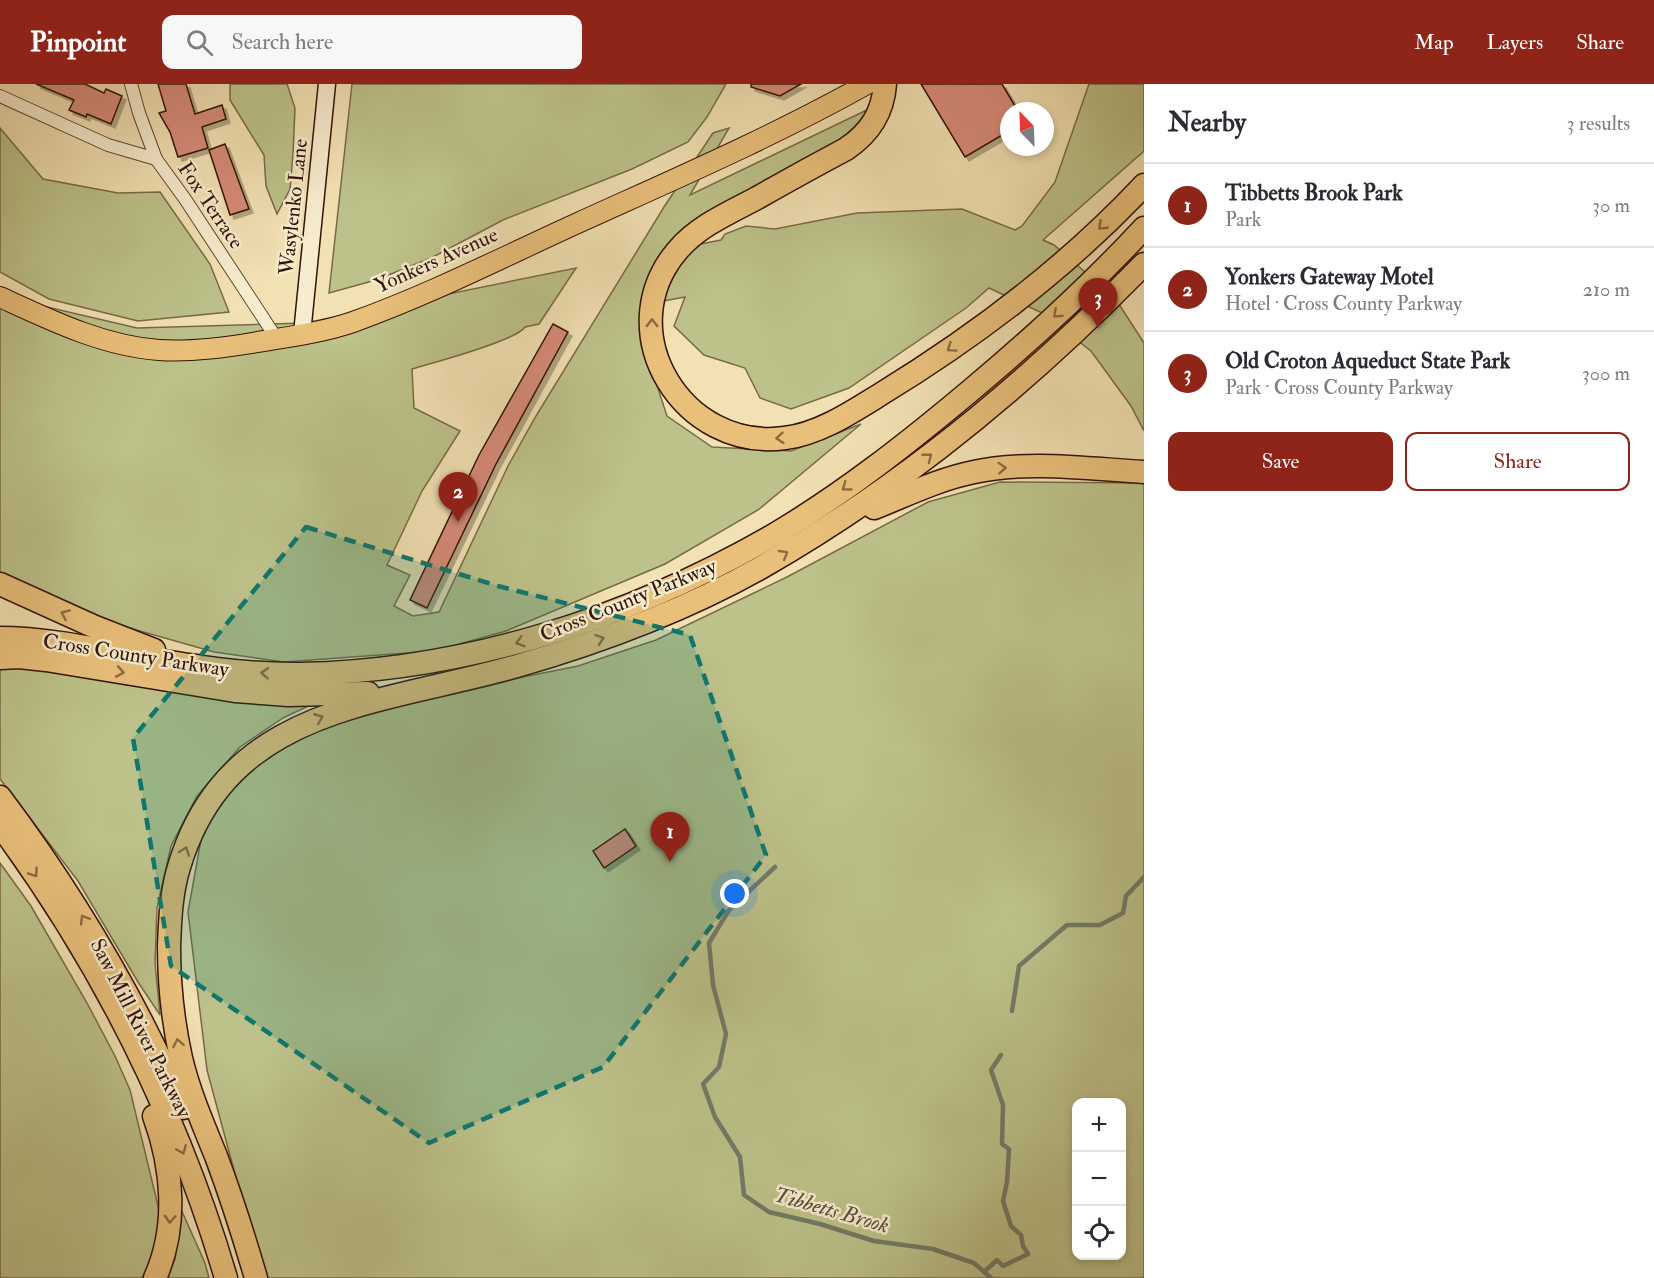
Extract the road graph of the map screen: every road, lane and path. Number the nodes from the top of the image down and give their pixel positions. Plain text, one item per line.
1 (131, 84) edge
2 (327, 84) edge
3 (867, 84) edge
4 (885, 84) edge
5 (0, 96) edge
6 (156, 159) junction
7 (1144, 185) edge
8 (1144, 228) edge
9 (1144, 264) edge
10 (0, 297) edge
11 (302, 334) junction
12 (277, 339) junction
13 (1144, 471) edge
14 (829, 527) junction
15 (0, 584) edge
16 (0, 638) edge
17 (0, 658) edge
18 (197, 667) junction
19 (443, 684) junction
20 (0, 797) edge
21 (0, 825) edge
22 (102, 984) junction
23 (155, 1278) edge
24 (226, 1278) edge
25 (245, 1278) edge
26 (256, 1278) edge

1 - 6 street, Fox Terrace
2 - 11 street, Wasylenko Lane
3 - 11 main road, Yonkers Avenue
7 -> 4 highway
5 - 6 street
6 - 12 street, Fox Terrace
8 -> 18 highway, Cross County Parkway
14 -> 9 highway, Cross County Parkway
10 - 12 main road, Yonkers Avenue
11 - 12 main road, Yonkers Avenue
14 -> 13 highway
19 -> 14 highway, Cross County Parkway
18 -> 15 highway
16 - 18 highway, Cross County Parkway
17 -> 19 highway
26 -> 19 highway
25 -> 20 highway, Saw Mill River Parkway
21 -> 22 highway, Saw Mill River Parkway
22 -> 23 highway
22 -> 24 highway, Saw Mill River Parkway

